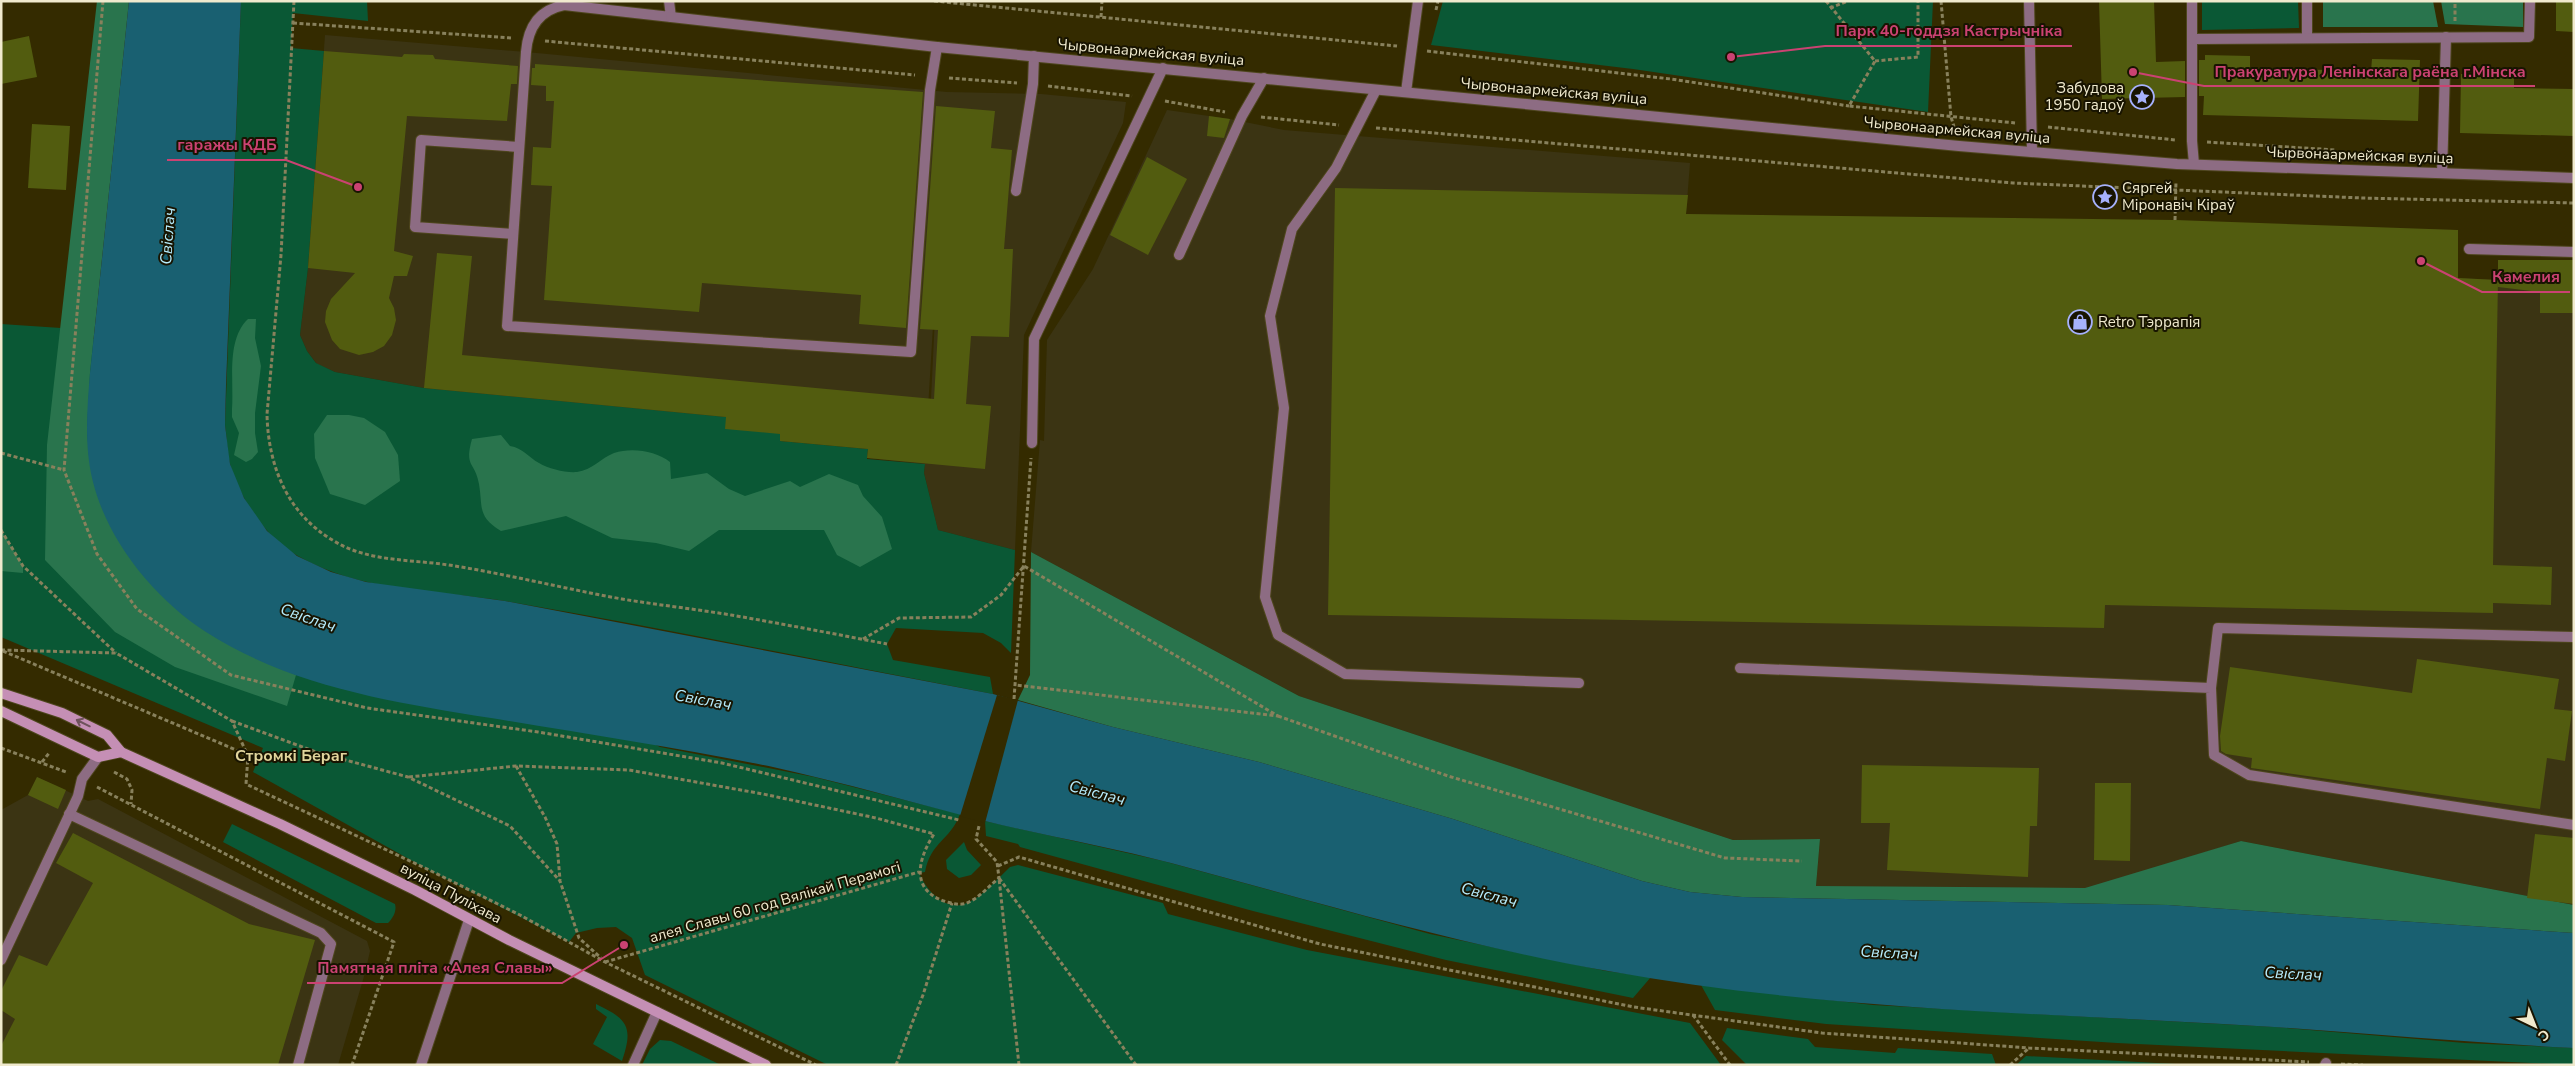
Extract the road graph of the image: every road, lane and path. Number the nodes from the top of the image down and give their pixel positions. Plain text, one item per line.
1 (103, 1) edge
2 (294, 1) edge
3 (669, 1) edge
4 (934, 1) edge
5 (1102, 1) edge
6 (1418, 1) edge
7 (1826, 1) edge
8 (1848, 1) edge
9 (1918, 1) edge
10 (1942, 1) edge
11 (2030, 1) edge
12 (2192, 1) edge
13 (2306, 1) edge
14 (2530, 1) edge
15 (960, 2) edge
16 (1830, 8) junction
17 (672, 17) junction
18 (1101, 17) junction
19 (293, 23) junction
20 (2446, 36) junction
21 (2307, 38) junction
22 (2193, 39) junction
23 (527, 40) junction
24 (937, 47) junction
25 (1413, 48) junction
26 (1034, 56) junction
27 (1875, 61) junction
28 (1163, 68) junction
29 (933, 77) junction
30 (1264, 78) junction
31 (1033, 84) junction
32 (1376, 90) junction
33 (1406, 92) junction
34 (1150, 98) junction
35 (1849, 106) junction
36 (1242, 116) junction
37 (1951, 117) junction
38 (2032, 125) junction
39 (1359, 126) junction
40 (2192, 141) junction
41 (1959, 146) junction
42 (519, 147) junction
43 (2341, 151) dead end
44 (2032, 152) junction
45 (2194, 164) junction
46 (2442, 173) junction
47 (2574, 178) edge
48 (1016, 191) dead end
49 (2574, 202) edge
50 (513, 234) junction
51 (2469, 249) dead end
52 (2574, 252) edge
53 (1179, 256) dead end
54 (1032, 443) joint
55 (1, 453) edge
56 (64, 470) junction
57 (1, 530) edge
58 (1024, 566) junction
59 (2574, 637) edge
60 (862, 639) junction
61 (887, 644) dead end
62 (1, 651) edge
63 (116, 653) junction
64 (1740, 668) dead end
65 (1579, 683) dead end
66 (1016, 685) junction
67 (2211, 688) junction
68 (1, 693) edge
69 (1014, 699) dead end
70 (1, 711) edge
71 (1278, 716) junction
72 (232, 720) junction
73 (1, 748) edge
74 (121, 752) junction
75 (248, 756) junction
76 (98, 757) junction
77 (516, 766) junction
78 (109, 771) dead end
79 (408, 777) junction
80 (82, 779) junction
81 (131, 804) junction
82 (69, 814) junction
83 (959, 820) dead end
84 (2574, 824) edge
85 (979, 826) dead end
86 (1802, 861) dead end
87 (998, 866) junction
88 (919, 872) junction
89 (999, 878) junction
90 (560, 881) junction
91 (952, 903) junction
92 (469, 920) junction
93 (1, 960) edge
94 (605, 962) junction
95 (657, 1012) junction
96 (1693, 1014) junction
97 (2029, 1048) junction
98 (2325, 1064) edge
99 (298, 1065) edge
100 (352, 1065) edge
101 (421, 1065) edge
102 (633, 1065) edge
103 (766, 1065) edge
104 (816, 1065) edge
105 (896, 1065) edge
106 (1019, 1065) edge
107 (1136, 1065) edge
108 (1730, 1065) edge
109 (2010, 1065) edge
110 (2362, 1065) edge

1 - 56 path
2 - 19 path
3 - 17 street
4 - 15 path
5 - 18 path
6 - 25 street
7 - 16 path
8 - 16 path
9 - 27 path
10 - 37 path
11 - 38 street
12 - 22 street
13 - 21 street
14 - 20 street
15 - 18 path
16 - 27 path
17 - 23 street, Чырвонаармейская вуліца
17 - 24 street, Чырвонаармейская вуліца
18 - 25 path
19 - 23 path
19 - 60 path
20 - 21 street
20 - 46 street
21 - 22 street
22 - 40 street
23 - 29 path
23 - 42 street
24 - 26 street, Чырвонаармейская вуліца
24 - 29 street
25 - 33 street
25 - 35 path
26 - 28 street, Чырвонаармейская вуліца
26 - 31 street
27 - 35 path
28 - 30 street, Чырвонаармейская вуліца
28 - 34 street
29 - 31 path
29 - 50 street
30 - 32 street, Чырвонаармейская вуліца
30 - 36 street
31 - 34 path
31 - 48 street
32 - 33 street, Чырвонаармейская вуліца
32 - 39 street
33 - 41 street, Чырвонаармейская вуліца
34 - 36 path
34 - 54 street
35 - 37 path
36 - 39 path
36 - 53 street
37 - 38 path
37 - 41 path
38 - 40 path
38 - 44 street
39 - 49 path
39 - 65 street
40 - 43 path
40 - 45 street
41 - 44 street, Чырвонаармейская вуліца
42 - 50 street
42 - 50 street
44 - 45 street, Чырвонаармейская вуліца
45 - 46 street, Чырвонаармейская вуліца
46 - 47 street, Чырвонаармейская вуліца
51 - 52 street
54 - 58 path
55 - 56 path
56 - 83 path
57 - 63 path
58 - 60 path
58 - 66 path
58 - 71 path
59 - 67 street
60 - 61 path
62 - 63 path
62 - 75 path
63 - 72 path
64 - 67 street
66 - 69 path
66 - 71 path
67 - 84 street
74 -> 68 street, вуліца Пуліхава
70 - 76 street
71 - 86 path
72 - 75 path
72 - 79 path
73 - 80 path
74 - 76 street
74 - 92 street, вуліца Пуліхава
75 - 94 path
76 - 80 street
77 - 79 path
77 - 88 path
77 - 90 path
78 - 81 path
79 - 90 path
80 - 81 path
80 - 82 street
81 - 100 path
82 - 93 street
82 - 99 street
85 - 87 path
87 - 89 path
87 - 96 path
88 - 91 path
88 - 94 path, алея Славы 60 год Вялікай Перамогі
89 - 91 path
89 - 106 path
89 - 107 path
90 - 94 path
91 - 105 path
92 - 95 street, вуліца Пуліхава
92 - 101 street
94 - 104 path
95 - 102 street
95 - 103 street, вуліца Пуліхава
96 - 97 path
96 - 108 path
97 - 98 path
97 - 109 path
98 - 110 path

